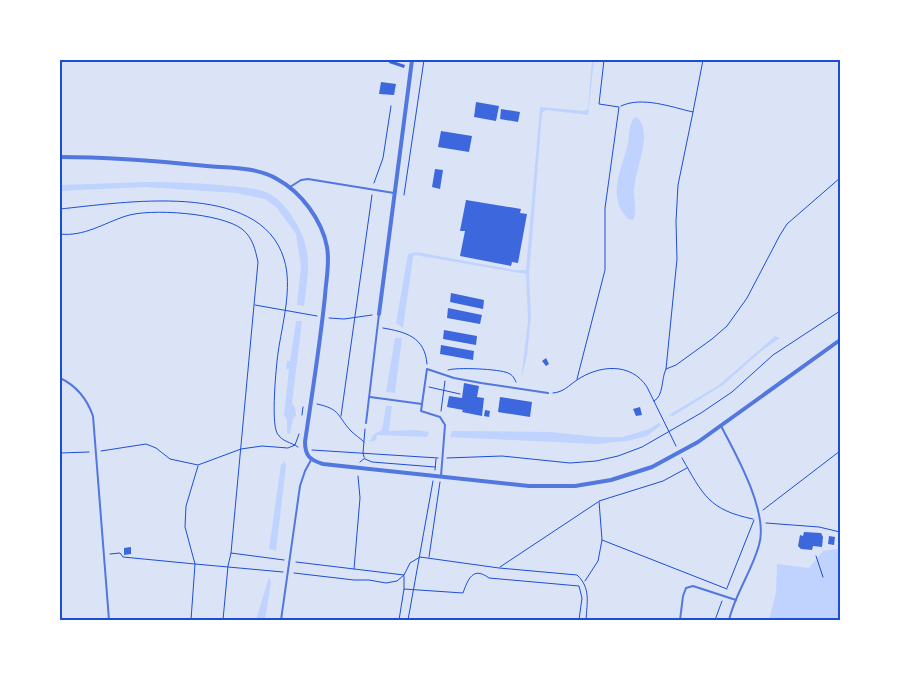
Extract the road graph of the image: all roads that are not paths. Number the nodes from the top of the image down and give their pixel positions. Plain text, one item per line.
1 (412, 60) edge
2 (60, 157) edge
3 (290, 187) junction
4 (395, 193) junction
5 (379, 314) joint
6 (840, 340) edge
7 (60, 378) edge
8 (548, 393) road end
9 (369, 397) junction
10 (422, 404) junction
11 (366, 423) road end
12 (720, 426) junction
13 (311, 460) junction
14 (441, 476) junction
15 (736, 600) junction
16 (110, 620) edge
17 (282, 620) edge
18 (680, 620) edge
19 (729, 620) edge

1 - 4 street
2 - 3 street
3 - 4 lane
3 - 13 street
4 - 5 street
5 - 9 lane
6 - 12 street
7 - 16 lane
8 - 10 lane
9 - 10 lane
9 - 11 lane
10 - 14 lane
12 - 14 street
12 - 15 lane
13 - 14 street
13 - 17 lane
15 - 18 lane
15 - 19 lane

